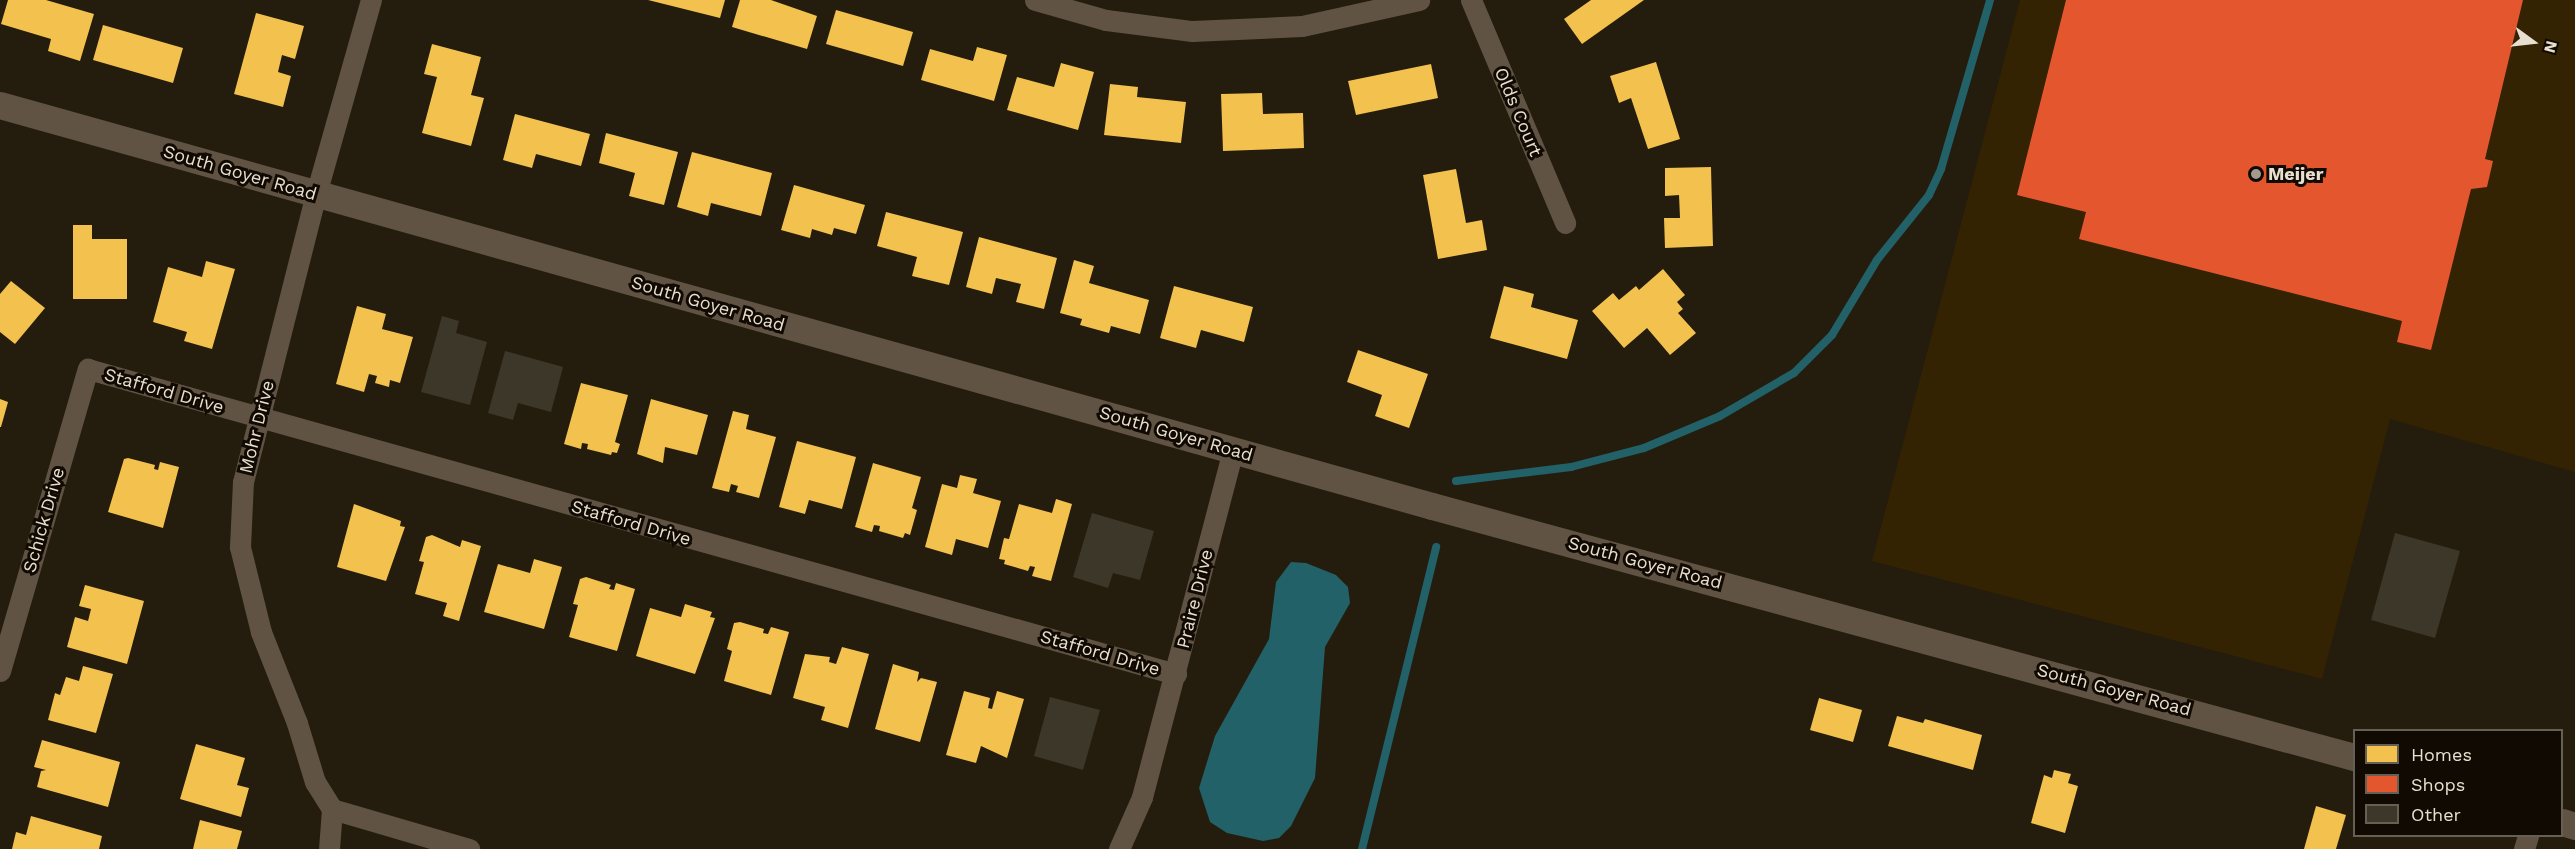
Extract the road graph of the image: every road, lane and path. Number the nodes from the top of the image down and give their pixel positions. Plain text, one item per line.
1 (371, 0) edge
2 (1035, 0) edge
3 (1419, 0) edge
4 (1471, 0) edge
5 (0, 105) edge
6 (316, 194) junction
7 (1565, 223) dead end
8 (88, 369) joint
9 (259, 419) junction
10 (1233, 450) junction
11 (0, 671) edge
12 (1176, 674) junction
13 (2353, 756) edge
14 (332, 809) junction
15 (329, 849) edge
16 (469, 849) edge
17 (1119, 849) edge

1 - 6 street, Mohr Drive
2 - 3 street
4 - 7 street, Olds Court
5 - 6 street, South Goyer Road
6 - 9 street, Mohr Drive
6 - 10 street, South Goyer Road
8 - 9 street, Stafford Drive
8 - 11 street, Schick Drive
9 - 12 street, Stafford Drive
9 - 14 street, Mohr Drive
10 - 12 street, Praire Drive
10 - 13 street, South Goyer Road
12 - 17 street, Praire Drive
14 - 15 street
14 - 16 street

